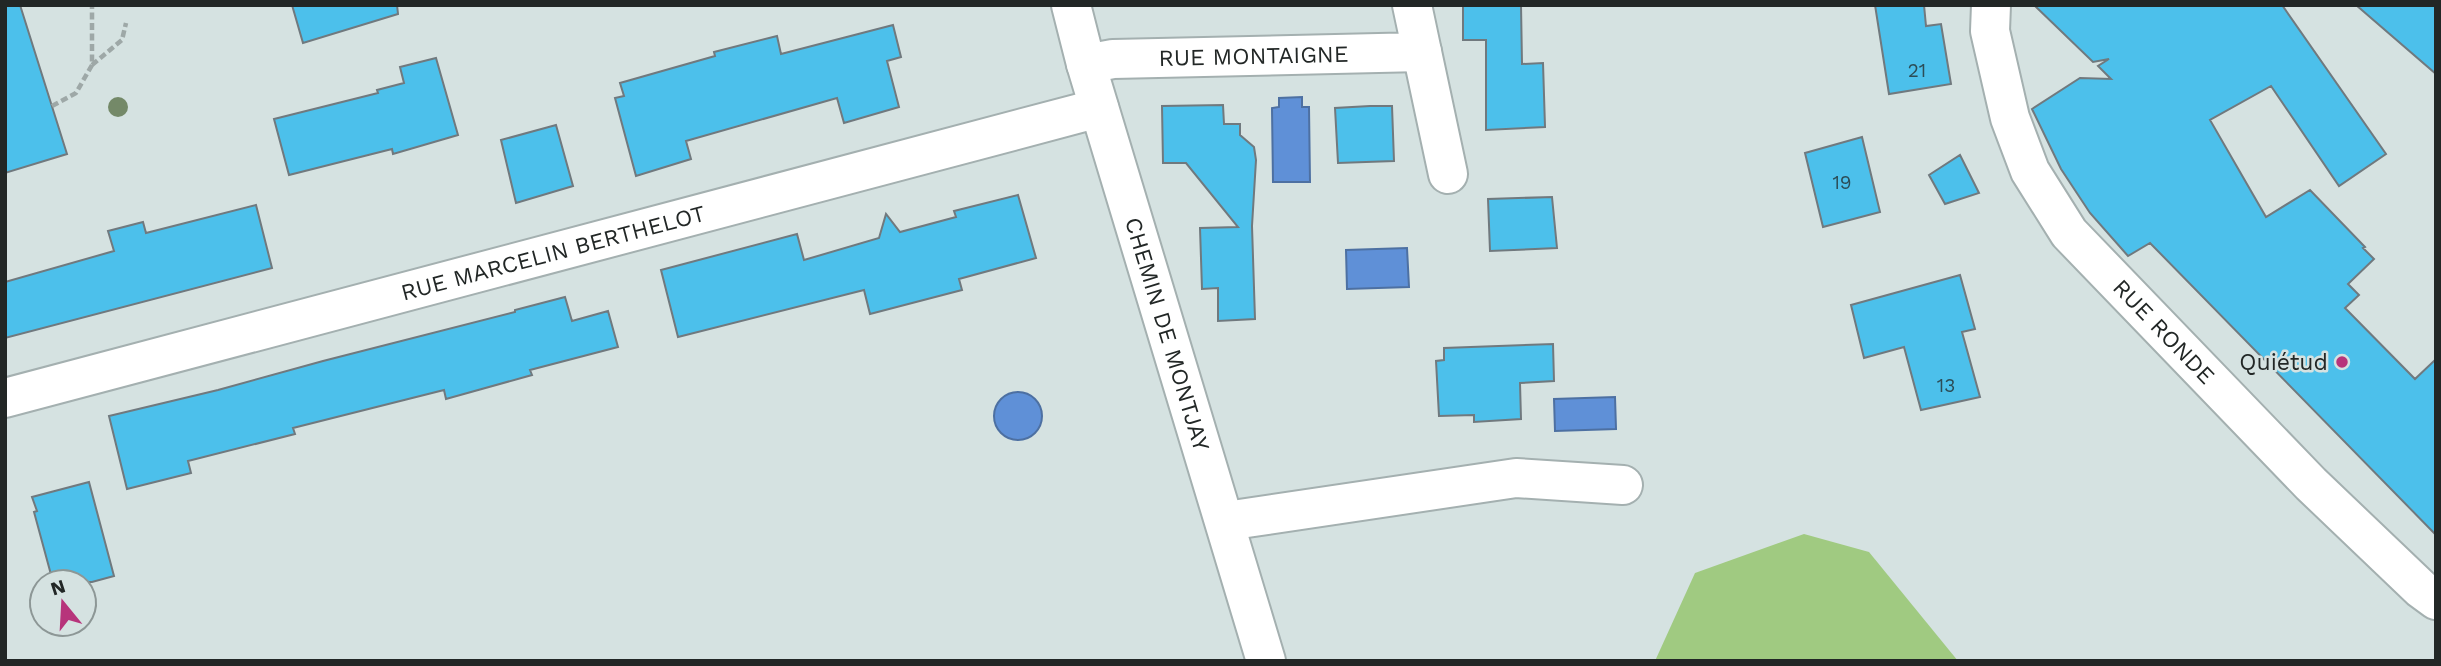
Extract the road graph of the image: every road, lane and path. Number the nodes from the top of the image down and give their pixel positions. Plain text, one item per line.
1 (92, 5) edge
2 (1070, 5) edge
3 (1412, 5) edge
4 (1991, 5) edge
5 (126, 23) dead end
6 (1422, 51) junction
7 (1086, 64) junction
8 (92, 65) junction
9 (52, 106) dead end
10 (1099, 108) junction
11 (1448, 174) dead end
12 (5, 398) edge
13 (1623, 485) dead end
14 (1226, 521) junction
15 (2436, 600) edge
16 (1266, 661) edge

1 - 8 path
2 - 7 street, CHEMIN DE MONTJAY
3 - 6 street
4 - 15 street, RUE RONDE
5 - 8 path
6 - 7 street, RUE MONTAIGNE
6 - 11 street
7 - 10 street, CHEMIN DE MONTJAY
8 - 9 path
10 - 12 street, RUE MARCELIN BERTHELOT
10 - 14 street, CHEMIN DE MONTJAY
13 - 14 street
14 - 16 street, CHEMIN DE MONTJAY

